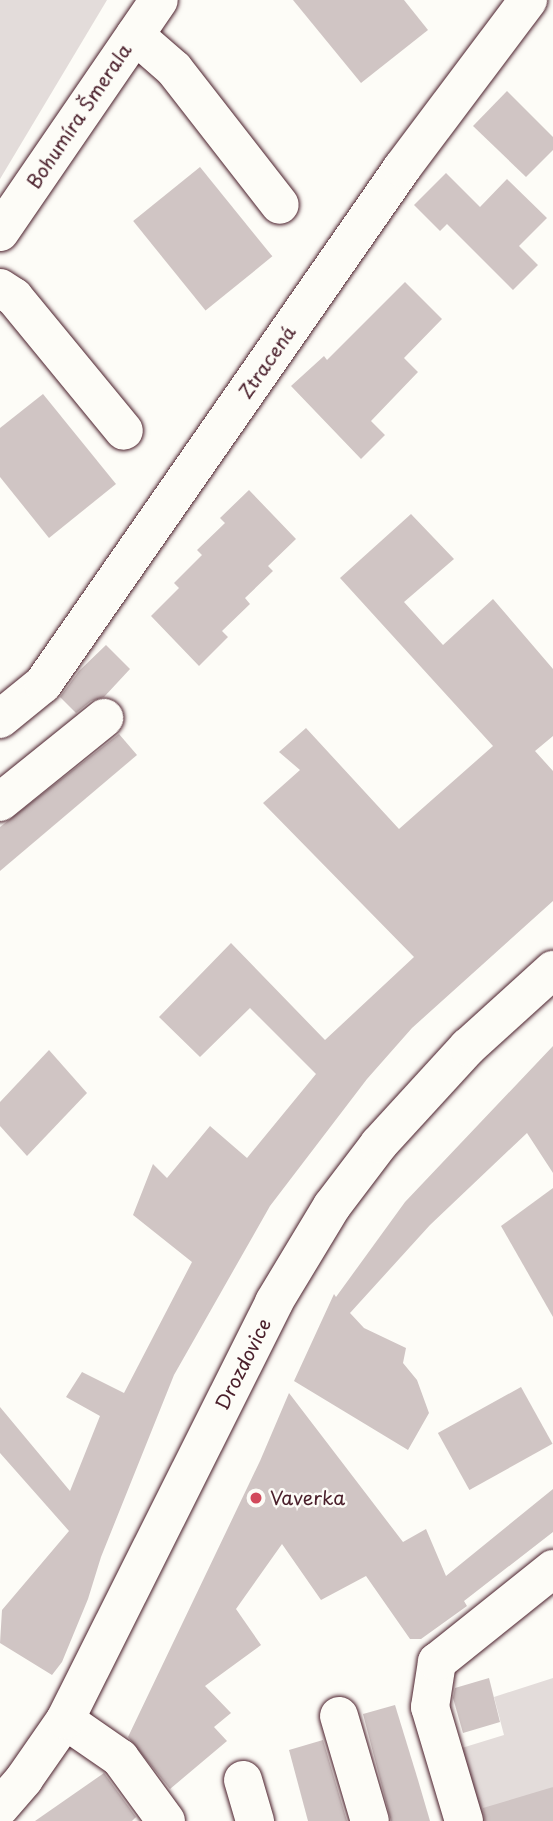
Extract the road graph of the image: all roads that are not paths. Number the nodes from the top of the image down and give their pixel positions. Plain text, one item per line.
1 (159, 0) edge
2 (528, 0) edge
3 (135, 35) junction
4 (280, 205) dead end
5 (0, 232) edge
6 (0, 288) edge
7 (124, 431) dead end
8 (104, 718) dead end
9 (0, 719) edge
10 (0, 802) edge
11 (553, 970) edge
12 (553, 1569) edge
13 (339, 1716) dead end
14 (65, 1720) junction
15 (243, 1780) dead end
16 (0, 1807) edge
17 (166, 1821) edge
18 (255, 1821) edge
19 (370, 1821) edge
20 (464, 1821) edge

1 - 3 street, Bohumíra Šmerala
2 - 9 street, Ztracená
3 - 4 street
3 - 5 street, Bohumíra Šmerala
6 - 7 street
8 - 10 street
11 - 14 street, Drozdovice
12 - 20 street
13 - 19 street
14 - 16 street, Drozdovice
14 - 17 street
15 - 18 street

